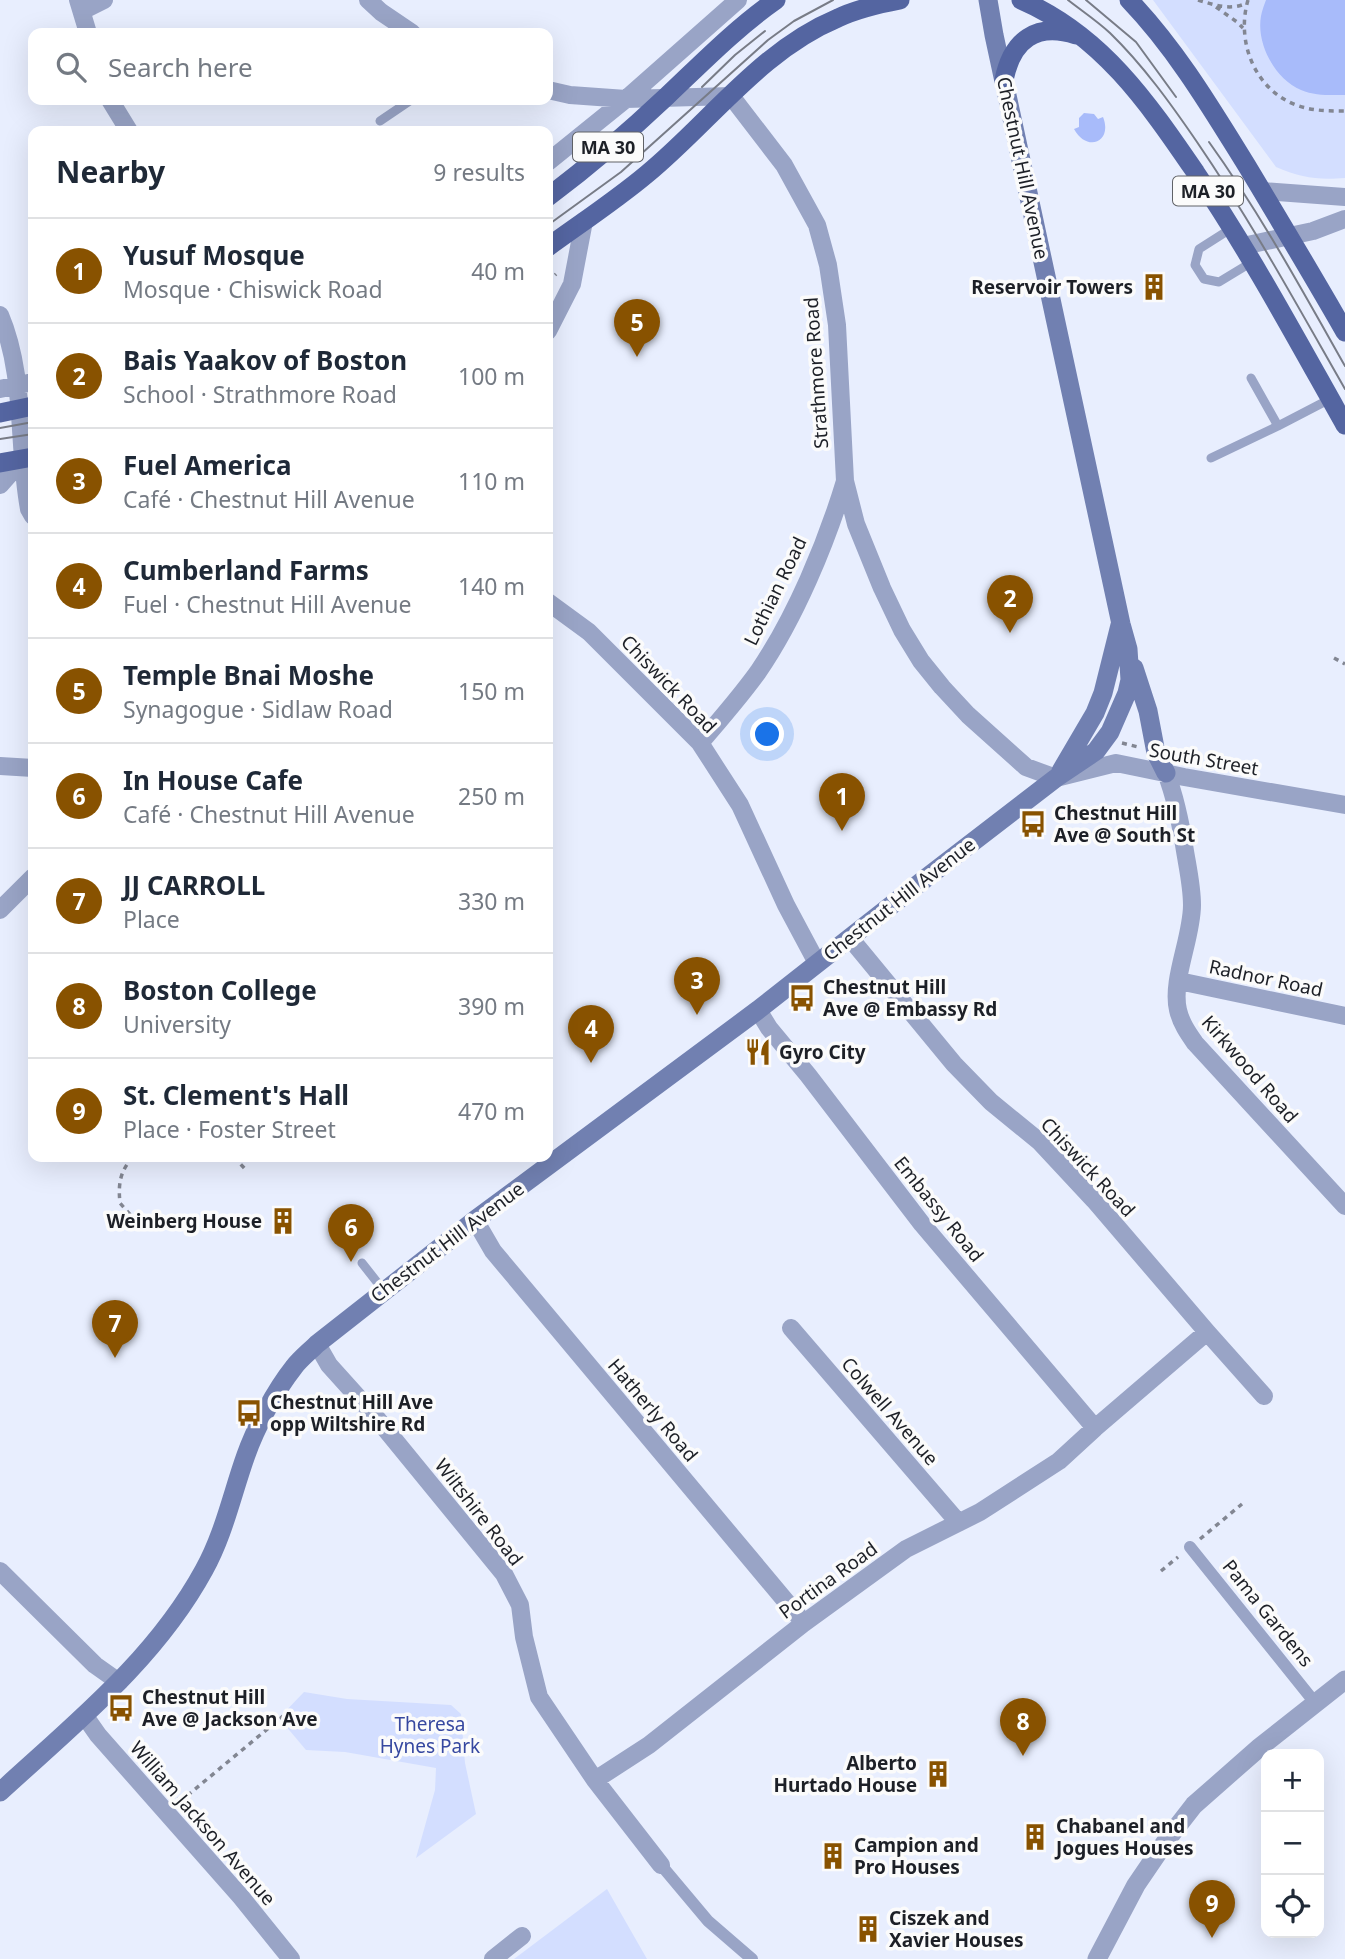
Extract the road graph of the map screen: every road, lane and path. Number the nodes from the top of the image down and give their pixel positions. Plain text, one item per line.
1 (104, 0) edge
2 (368, 0) edge
3 (738, 0) edge
4 (776, 0) edge
5 (900, 0) edge
6 (988, 0) edge
7 (1021, 0) edge
8 (1129, 0) edge
9 (1198, 0) edge
10 (1247, 2) edge
11 (1212, 4) junction
12 (80, 6) edge
13 (87, 28) edge
14 (405, 28) edge
15 (1244, 30) junction
16 (1087, 39) junction
17 (1004, 80) junction
18 (553, 91) edge
19 (666, 96) junction
20 (731, 96) junction
21 (626, 99) junction
22 (113, 105) edge
23 (404, 105) edge
24 (1345, 111) edge
25 (380, 121) dead end
26 (126, 126) edge
27 (553, 158) edge
28 (1262, 191) junction
29 (553, 193) edge
30 (1345, 197) edge
31 (1345, 219) edge
32 (584, 221) junction
33 (1232, 228) junction
34 (1290, 236) junction
35 (553, 243) edge
36 (1247, 254) junction
37 (557, 272) dead end
38 (553, 276) edge
39 (0, 315) edge
40 (553, 321) edge
41 (1345, 332) edge
42 (1251, 378) dead end
43 (17, 386) edge
44 (1330, 399) junction
45 (18, 410) edge
46 (1345, 425) edge
47 (1278, 426) junction
48 (28, 458) edge
49 (1211, 458) dead end
50 (0, 463) edge
51 (845, 481) junction
52 (0, 485) edge
53 (553, 606) edge
54 (1121, 624) junction
55 (1128, 649) junction
56 (1334, 658) dead end
57 (1345, 664) edge
58 (1117, 742) dead end
59 (700, 743) junction
60 (1143, 749) dead end
61 (0, 766) edge
62 (28, 768) edge
63 (1167, 774) junction
64 (1056, 778) junction
65 (1345, 805) edge
66 (28, 882) edge
67 (0, 910) edge
68 (850, 938) junction
69 (817, 963) junction
70 (1179, 981) junction
71 (758, 1010) junction
72 (1345, 1016) edge
73 (129, 1162) edge
74 (239, 1162) edge
75 (246, 1170) dead end
76 (1345, 1206) edge
77 (475, 1220) junction
78 (142, 1228) dead end
79 (362, 1263) dead end
80 (384, 1291) junction
81 (791, 1328) dead end
82 (1207, 1332) junction
83 (317, 1344) junction
84 (1264, 1396) dead end
85 (1095, 1428) junction
86 (958, 1522) junction
87 (1190, 1547) dead end
88 (0, 1571) edge
89 (804, 1623) junction
90 (1345, 1680) edge
91 (119, 1682) junction
92 (1316, 1704) junction
93 (84, 1715) junction
94 (283, 1716) dead end
95 (595, 1780) junction
96 (0, 1792) edge
97 (169, 1802) dead end
98 (661, 1865) joint
99 (522, 1936) dead end
100 (290, 1959) edge
101 (493, 1959) edge
102 (752, 1959) edge
103 (1097, 1959) edge

1 - 12 street
2 - 14 street
3 - 21 street
4 - 19 main road, MA 30
5 - 20 main road, MA 30
6 - 17 main road, Chestnut Hill Avenue
7 - 16 main road, MA 30
8 - 28 main road, MA 30
9 - 11 path
10 - 11 path
10 - 15 path
11 - 15 path
12 - 13 street
15 - 24 path
16 - 17 main road
16 - 33 main road, MA 30
17 - 54 main road, Chestnut Hill Avenue
18 - 21 street
19 - 20 street
19 - 21 street
19 - 29 main road, MA 30
20 - 32 main road, MA 30
20 - 51 street, Strathmore Road
21 - 27 street
22 - 26 street
23 - 25 lane
28 - 30 street
28 - 34 main road, MA 30
31 - 34 street
32 - 35 main road, MA 30
32 - 40 street
33 - 36 main road, MA 30
33 - 36 lane
34 - 36 street
34 - 41 main road, MA 30
36 - 44 main road, MA 30
37 - 38 path
39 - 43 street
42 - 47 lane
43 - 45 street
44 - 46 main road, MA 30
44 - 47 lane
45 - 48 street
47 - 49 lane
48 - 50 main road
48 - 52 street
51 - 59 street, Lothian Road
51 - 64 street, Strathmore Road
53 - 59 street, Chiswick Road
54 - 55 main road, Chestnut Hill Avenue
54 - 64 main road, Chestnut Hill Avenue
55 - 63 main road
55 - 64 main road, Chestnut Hill Avenue
56 - 57 path
58 - 60 path
59 - 69 street, Chiswick Road
61 - 62 street
63 - 64 street, South Street
63 - 65 street, South Street
63 - 70 street, Kirkwood Road
64 - 68 main road, Chestnut Hill Avenue
66 - 67 street
68 - 69 main road, Chestnut Hill Avenue
68 - 82 street, Chiswick Road
69 - 71 main road, Chestnut Hill Avenue
70 - 72 street, Radnor Road
70 - 76 street, Kirkwood Road
71 - 77 main road, Chestnut Hill Avenue
71 - 85 street, Embassy Road
73 - 78 path
74 - 75 path
77 - 80 main road, Chestnut Hill Avenue
77 - 89 street, Hatherly Road
79 - 80 lane
80 - 83 main road, Chestnut Hill Avenue
81 - 86 street, Colwell Avenue
82 - 84 street, Chiswick Road
82 - 85 street, Portina Road
83 - 91 main road, Chestnut Hill Avenue
83 - 95 street, Wiltshire Road
85 - 86 street, Portina Road
86 - 89 street, Portina Road
87 - 92 street, Pama Gardens
88 - 91 street
89 - 95 street, Portina Road
90 - 92 street
91 - 93 main road, Chestnut Hill Avenue
92 - 103 street
93 - 96 main road, Chestnut Hill Avenue
93 - 100 street, William Jackson Avenue
94 - 97 path
95 - 98 street, Wiltshire Road
98 - 102 street
99 - 101 street

